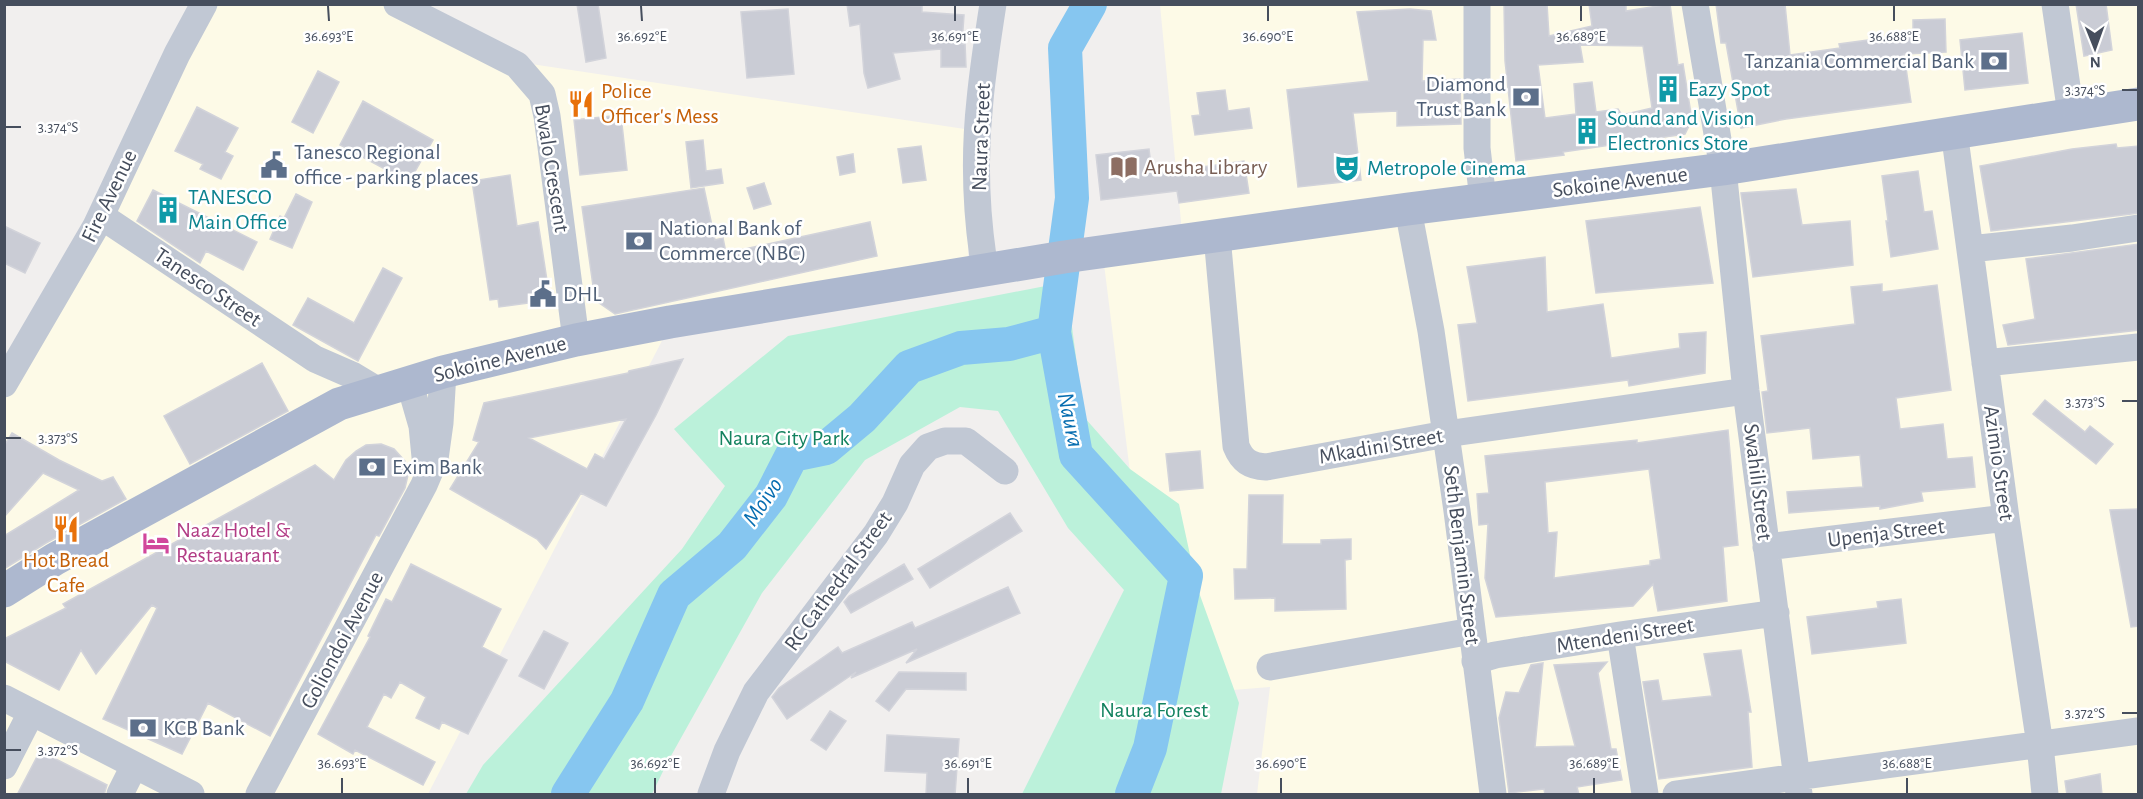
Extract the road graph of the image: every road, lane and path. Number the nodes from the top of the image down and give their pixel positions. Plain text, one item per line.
1 (204, 4) edge
2 (397, 4) edge
3 (993, 4) edge
4 (1477, 4) edge
5 (1695, 4) edge
6 (2055, 4) edge
7 (2139, 104) edge
8 (2071, 114) junction
9 (1954, 132) junction
10 (1723, 169) junction
11 (1483, 200) junction
12 (1408, 209) junction
13 (101, 216) junction
14 (2139, 228) edge
15 (1217, 236) junction
16 (1970, 249) junction
17 (985, 270) junction
18 (576, 340) junction
19 (2139, 347) edge
20 (315, 358) junction
21 (1985, 363) junction
22 (443, 372) junction
23 (4, 384) edge
24 (394, 386) junction
25 (1746, 391) junction
26 (339, 404) junction
27 (1446, 434) junction
28 (1005, 471) dead end
29 (424, 485) junction
30 (2006, 518) junction
31 (1766, 548) junction
32 (4, 591) edge
33 (1776, 613) junction
34 (1472, 632) junction
35 (1620, 635) junction
36 (1475, 661) junction
37 (1270, 667) dead end
38 (4, 698) edge
39 (32, 713) junction
40 (2139, 731) edge
41 (2040, 745) junction
42 (4, 766) edge
43 (134, 766) junction
44 (1798, 786) edge
45 (120, 795) edge
46 (190, 795) edge
47 (259, 795) edge
48 (711, 795) edge
49 (1493, 795) edge
50 (1645, 795) edge
51 (1676, 795) edge
52 (2045, 795) edge

1 - 13 street, Fire Avenue
2 - 18 street, Bwalo Crescent
3 - 17 street, Naura Street
4 - 11 street
5 - 10 street, Swahili Street
6 - 8 street
7 - 8 main road, Sokoine Avenue
8 - 9 main road, Sokoine Avenue
9 - 10 main road, Sokoine Avenue
9 - 16 street, Azimio Street
10 - 11 main road, Sokoine Avenue
10 - 25 street, Swahili Street
11 - 12 main road, Sokoine Avenue
12 - 15 main road, Sokoine Avenue
12 - 27 street, Seth Benjamin Street
13 - 20 street, Tanesco Street
13 - 23 street, Fire Avenue
14 - 16 street
15 - 17 main road, Sokoine Avenue
15 - 27 street, Mkadini Street
16 - 21 street, Azimio Street
17 - 18 main road, Sokoine Avenue
18 - 22 main road, Sokoine Avenue
19 - 21 street
20 - 24 street, Tanesco Street
20 - 26 street
21 - 30 street, Azimio Street
22 - 24 main road, Sokoine Avenue
22 - 29 street, Goliondoi Avenue
24 - 26 main road, Sokoine Avenue
24 - 29 street
25 - 27 street, Mkadini Street
25 - 31 street, Swahili Street
26 - 32 main road, Sokoine Avenue
27 - 34 street, Seth Benjamin Street
28 - 48 street, RC Cathedral Street
29 - 47 street, Goliondoi Avenue
30 - 31 street, Upenja Street
30 - 41 street, Azimio Street
31 - 33 street, Swahili Street
33 - 35 street, Mtendeni Street
33 - 44 street, Swahili Street
34 - 36 street, Seth Benjamin Street
34 - 37 street
35 - 36 street, Mtendeni Street
35 - 50 street
36 - 49 street, Seth Benjamin Street
38 - 39 street
39 - 42 street
39 - 43 street
40 - 41 street
41 - 44 street
41 - 52 street, Azimio Street
43 - 45 street
43 - 46 street
44 - 51 street

